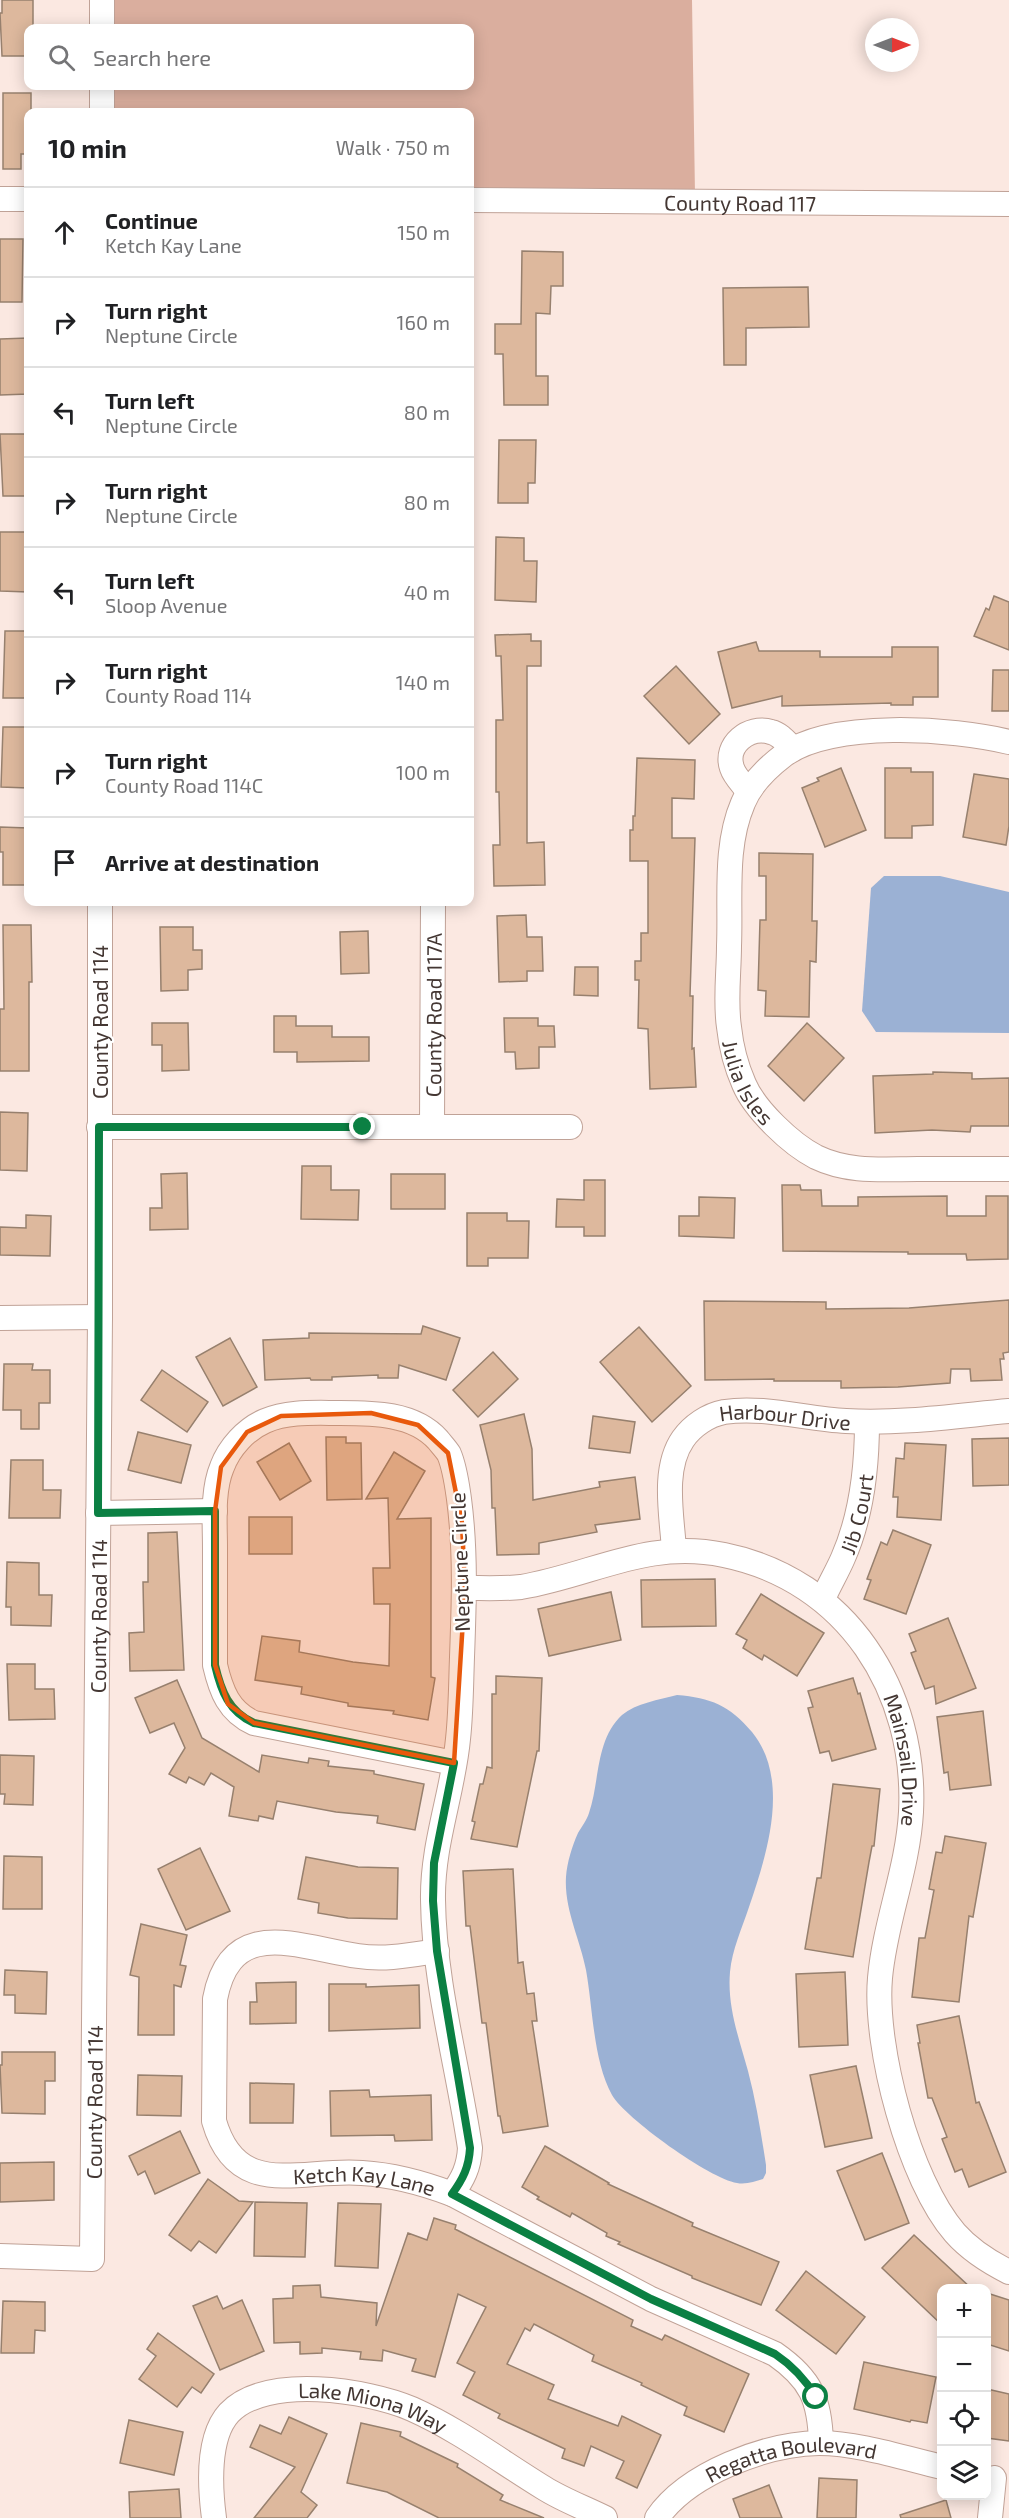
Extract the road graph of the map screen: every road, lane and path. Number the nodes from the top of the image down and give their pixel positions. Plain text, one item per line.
1 (102, 0) edge
2 (102, 24) edge
3 (102, 90) edge
4 (102, 108) edge
5 (0, 199) edge
6 (24, 199) edge
7 (474, 200) edge
8 (1009, 204) edge
9 (1009, 742) edge
10 (793, 749) junction
11 (748, 791) junction
12 (100, 906) edge
13 (433, 906) edge
14 (99, 1127) junction
15 (432, 1127) junction
16 (570, 1127) dead end
17 (1009, 1169) edge
18 (100, 1317) junction
19 (0, 1318) edge
20 (1009, 1411) edge
21 (867, 1422) junction
22 (215, 1511) junction
23 (98, 1513) junction
24 (674, 1550) junction
25 (465, 1588) junction
26 (823, 1599) junction
27 (454, 1763) junction
28 (437, 1951) junction
29 (452, 2194) junction
30 (0, 2256) edge
31 (1009, 2272) edge
32 (821, 2443) junction
33 (937, 2466) edge
34 (996, 2478) edge
35 (214, 2518) edge
36 (605, 2518) edge
37 (657, 2518) edge
38 (990, 2518) edge

1 - 2 street
3 - 4 street
5 - 6 street
7 - 8 street, County Road 117
9 - 10 street, Julia Isles
10 - 11 street, Julia Isles
10 - 11 street
11 - 17 street, Julia Isles
12 - 14 street, County Road 114
13 - 15 street, County Road 117A
14 - 15 street
14 - 18 street, County Road 114
15 - 16 street
18 - 19 street
18 - 23 street, County Road 114
20 - 21 street, Harbour Drive
21 - 24 street, Harbour Drive
21 - 26 street, Jib Court
22 - 23 street
22 - 25 street, Neptune Circle
22 - 27 street, Neptune Circle
23 - 30 street, County Road 114
24 - 25 street, Mainsail Drive
24 - 26 street, Mainsail Drive
25 - 27 street, Neptune Circle
26 - 31 street, Mainsail Drive
27 - 28 street, Neptune Circle
28 - 29 street, Neptune Circle
28 - 29 street, Ketch Kay Lane
29 - 32 street, Ketch Kay Lane
32 - 33 street, Regatta Boulevard
32 - 37 street, Regatta Boulevard
34 - 38 street
35 - 36 street, Lake Miona Way

